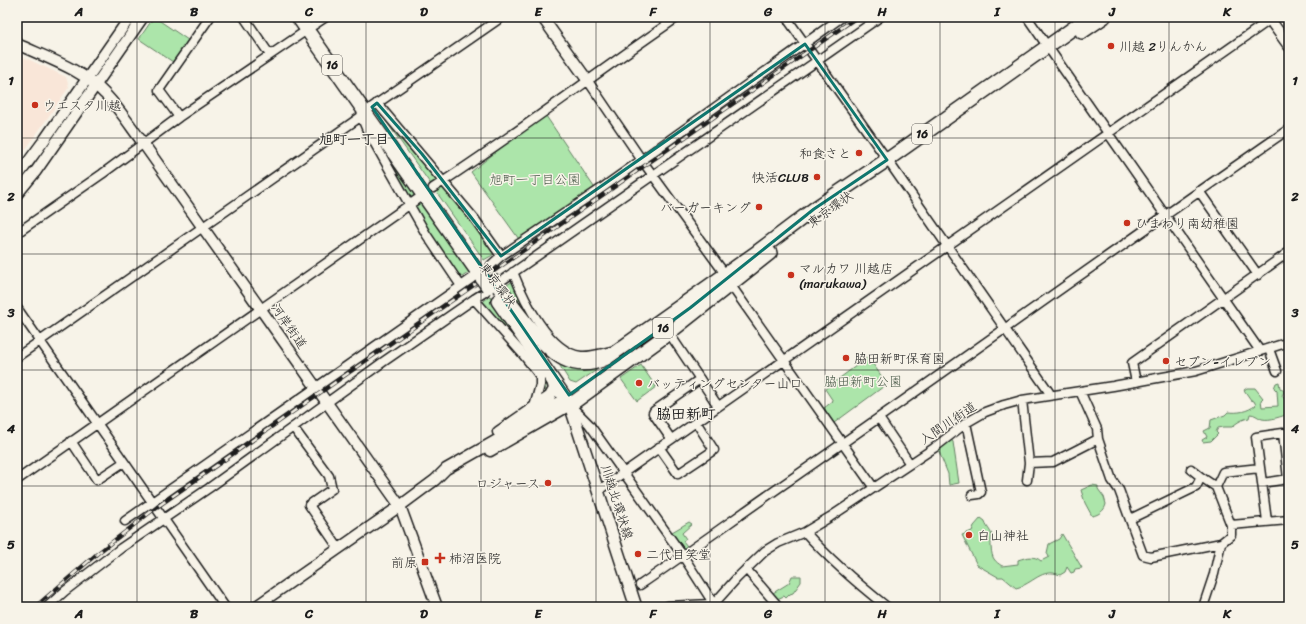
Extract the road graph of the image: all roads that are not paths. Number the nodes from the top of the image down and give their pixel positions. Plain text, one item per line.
1 (130, 17) edge
2 (143, 17) edge
3 (210, 17) edge
4 (244, 17) edge
5 (298, 17) edge
6 (326, 17) edge
7 (502, 17) edge
8 (542, 17) edge
9 (678, 17) edge
10 (786, 17) edge
11 (842, 17) edge
12 (880, 17) edge
13 (1027, 17) edge
14 (1089, 17) edge
15 (1104, 17) edge
16 (1271, 18) edge
17 (310, 24) edge
18 (17, 44) edge
19 (805, 44) junction
20 (1289, 46) edge
21 (1049, 50) junction
22 (270, 55) junction
23 (817, 61) junction
24 (588, 81) junction
25 (91, 82) junction
26 (369, 110) junction
27 (179, 117) junction
28 (1289, 129) edge
29 (1108, 133) junction
30 (143, 143) junction
31 (641, 159) junction
32 (889, 162) junction
33 (652, 175) junction
34 (17, 176) edge
35 (444, 181) junction
36 (434, 188) dead end
37 (1199, 191) junction
38 (17, 194) edge
39 (419, 198) dead end
40 (410, 204) junction
41 (1166, 216) junction
42 (203, 226) junction
43 (17, 233) edge
44 (947, 246) junction
45 (756, 252) junction
46 (1289, 252) edge
47 (502, 256) junction
48 (513, 272) junction
49 (1258, 275) junction
50 (488, 279) junction
51 (728, 279) junction
52 (461, 286) junction
53 (1224, 298) junction
54 (474, 299) junction
55 (17, 308) edge
56 (261, 309) junction
57 (515, 310) junction
58 (1004, 329) junction
59 (669, 333) junction
60 (40, 340) junction
61 (1289, 342) edge
62 (620, 349) junction
63 (1265, 350) junction
64 (17, 357) edge
65 (784, 361) junction
66 (1276, 371) dead end
67 (700, 379) junction
68 (552, 380) junction
69 (1136, 382) junction
70 (316, 387) junction
71 (1080, 391) junction
72 (1050, 395) junction
73 (568, 399) junction
74 (1022, 400) junction
75 (327, 403) junction
76 (718, 406) junction
77 (534, 407) junction
78 (880, 418) junction
79 (696, 422) junction
80 (97, 423) junction
81 (966, 423) junction
82 (293, 427) junction
83 (671, 439) junction
84 (1098, 439) junction
85 (71, 442) junction
86 (842, 444) junction
87 (659, 448) junction
88 (124, 462) junction
89 (1029, 463) junction
90 (910, 464) junction
91 (1260, 468) junction
92 (446, 469) junction
93 (1191, 469) dead end
94 (624, 473) junction
95 (1201, 478) junction
96 (17, 480) edge
97 (435, 480) junction
98 (1027, 480) dead end
99 (1262, 483) junction
100 (1216, 487) junction
101 (874, 488) junction
102 (599, 490) junction
103 (972, 495) dead end
104 (153, 502) junction
105 (400, 506) junction
106 (164, 518) junction
107 (1130, 519) junction
108 (1289, 520) edge
109 (125, 521) dead end
110 (1267, 521) junction
111 (1231, 525) junction
112 (805, 532) junction
113 (1221, 543) junction
114 (339, 549) junction
115 (682, 556) junction
116 (746, 569) junction
117 (640, 585) dead end
118 (712, 606) edge
119 (47, 607) edge
120 (225, 607) edge
121 (255, 607) edge
122 (437, 607) edge
123 (636, 607) edge
124 (668, 607) edge
125 (779, 607) edge
126 (887, 607) edge
127 (1203, 607) edge

1 - 25 street
2 - 25 street
3 - 27 street
4 - 22 street
5 - 17 highway, 東京環状 / 16
6 - 17 street
7 - 26 street
8 - 24 street
9 - 24 street
10 - 19 street
11 - 19 street
12 - 23 street
13 - 21 street
14 - 21 highway, 東京環状 / 16
15 - 21 highway, 東京環状 / 16
16 - 20 street
16 - 29 street
17 - 22 street
17 - 26 highway, 東京環状 / 16
18 - 25 street, 河岸街道
19 - 23 street
19 - 31 street
21 - 29 street
21 - 32 highway, 東京環状 / 16
22 - 27 street
23 - 32 street
23 - 33 street
24 - 31 street
24 - 35 street
25 - 30 street, 河岸街道
25 - 34 street
25 - 38 street
26 - 35 street
26 - 40 street
26 - 42 street
26 - 50 highway, 東京環状 / 16
27 - 30 street
28 - 37 street
29 - 41 street
29 - 44 street
30 - 42 street, 河岸街道
30 - 43 street
31 - 33 street
31 - 47 street
32 - 44 street
32 - 45 highway, 東京環状 / 16
32 - 51 highway, 東京環状 / 16
33 - 48 street
33 - 51 street
35 - 36 street
35 - 47 street
37 - 41 street
37 - 49 street
39 - 40 street
40 - 52 street
40 - 56 street
41 - 53 street
41 - 58 street
42 - 56 street, 河岸街道
42 - 60 street
44 - 58 street
44 - 65 street
45 - 51 highway, 東京環状 / 16
45 - 73 highway, 東京環状 / 16
46 - 49 street
47 - 50 street
48 - 50 street
48 - 62 street
49 - 53 street
50 - 52 street
50 - 54 street
50 - 57 highway, 東京環状 / 16
50 - 68 highway, 東京環状 / 16
51 - 59 highway, 東京環状 / 16
51 - 62 highway, 東京環状 / 16
51 - 65 street
52 - 70 street
53 - 63 street
53 - 69 street
54 - 75 street
54 - 77 street
55 - 60 street
56 - 70 street, 河岸街道
56 - 80 street
57 - 62 highway, 東京環状 / 16
57 - 73 highway
58 - 72 street
58 - 78 street
59 - 67 street
59 - 73 highway, 東京環状 / 16
60 - 64 street
60 - 80 street
61 - 63 street, 入間川街道
63 - 66 street
63 - 69 street, 入間川街道
65 - 76 street
65 - 86 street
67 - 76 street
67 - 83 street
68 - 73 highway, 東京環状 / 16
68 - 77 street
69 - 71 street, 入間川街道
70 - 75 street, 河岸街道
70 - 104 street
71 - 72 street, 入間川街道
71 - 84 street
72 - 74 street, 入間川街道
73 - 92 street
73 - 94 street
73 - 97 street
73 - 102 main road, 川越北環状線
74 - 81 street, 入間川街道
74 - 89 street
75 - 82 street
75 - 105 street, 河岸街道
76 - 79 street
77 - 92 street
78 - 86 street
78 - 90 street
79 - 83 street
79 - 87 street
80 - 85 street
80 - 88 street
81 - 90 street, 入間川街道
81 - 103 street
82 - 106 street
82 - 114 street
83 - 87 street
84 - 89 street
84 - 107 street
85 - 88 street
85 - 96 street
86 - 101 street
86 - 115 street
87 - 94 street
88 - 104 street
89 - 98 street
90 - 101 street, 入間川街道
91 - 99 street
91 - 99 street
91 - 100 street
92 - 97 street
93 - 95 street
94 - 102 street
94 - 115 street
95 - 100 street
95 - 107 street
97 - 105 street
99 - 110 street
100 - 111 street
101 - 112 street, 入間川街道
102 - 123 main road, 川越北環状線
104 - 106 street
104 - 109 street
105 - 114 street
105 - 122 street, 河岸街道
106 - 119 street
106 - 120 street
107 - 113 street
108 - 110 street
110 - 111 street
111 - 113 street
112 - 116 street, 入間川街道
112 - 126 street
113 - 127 street
114 - 121 street
115 - 117 street
115 - 118 street
116 - 118 street, 入間川街道
116 - 125 street
118 - 124 street

